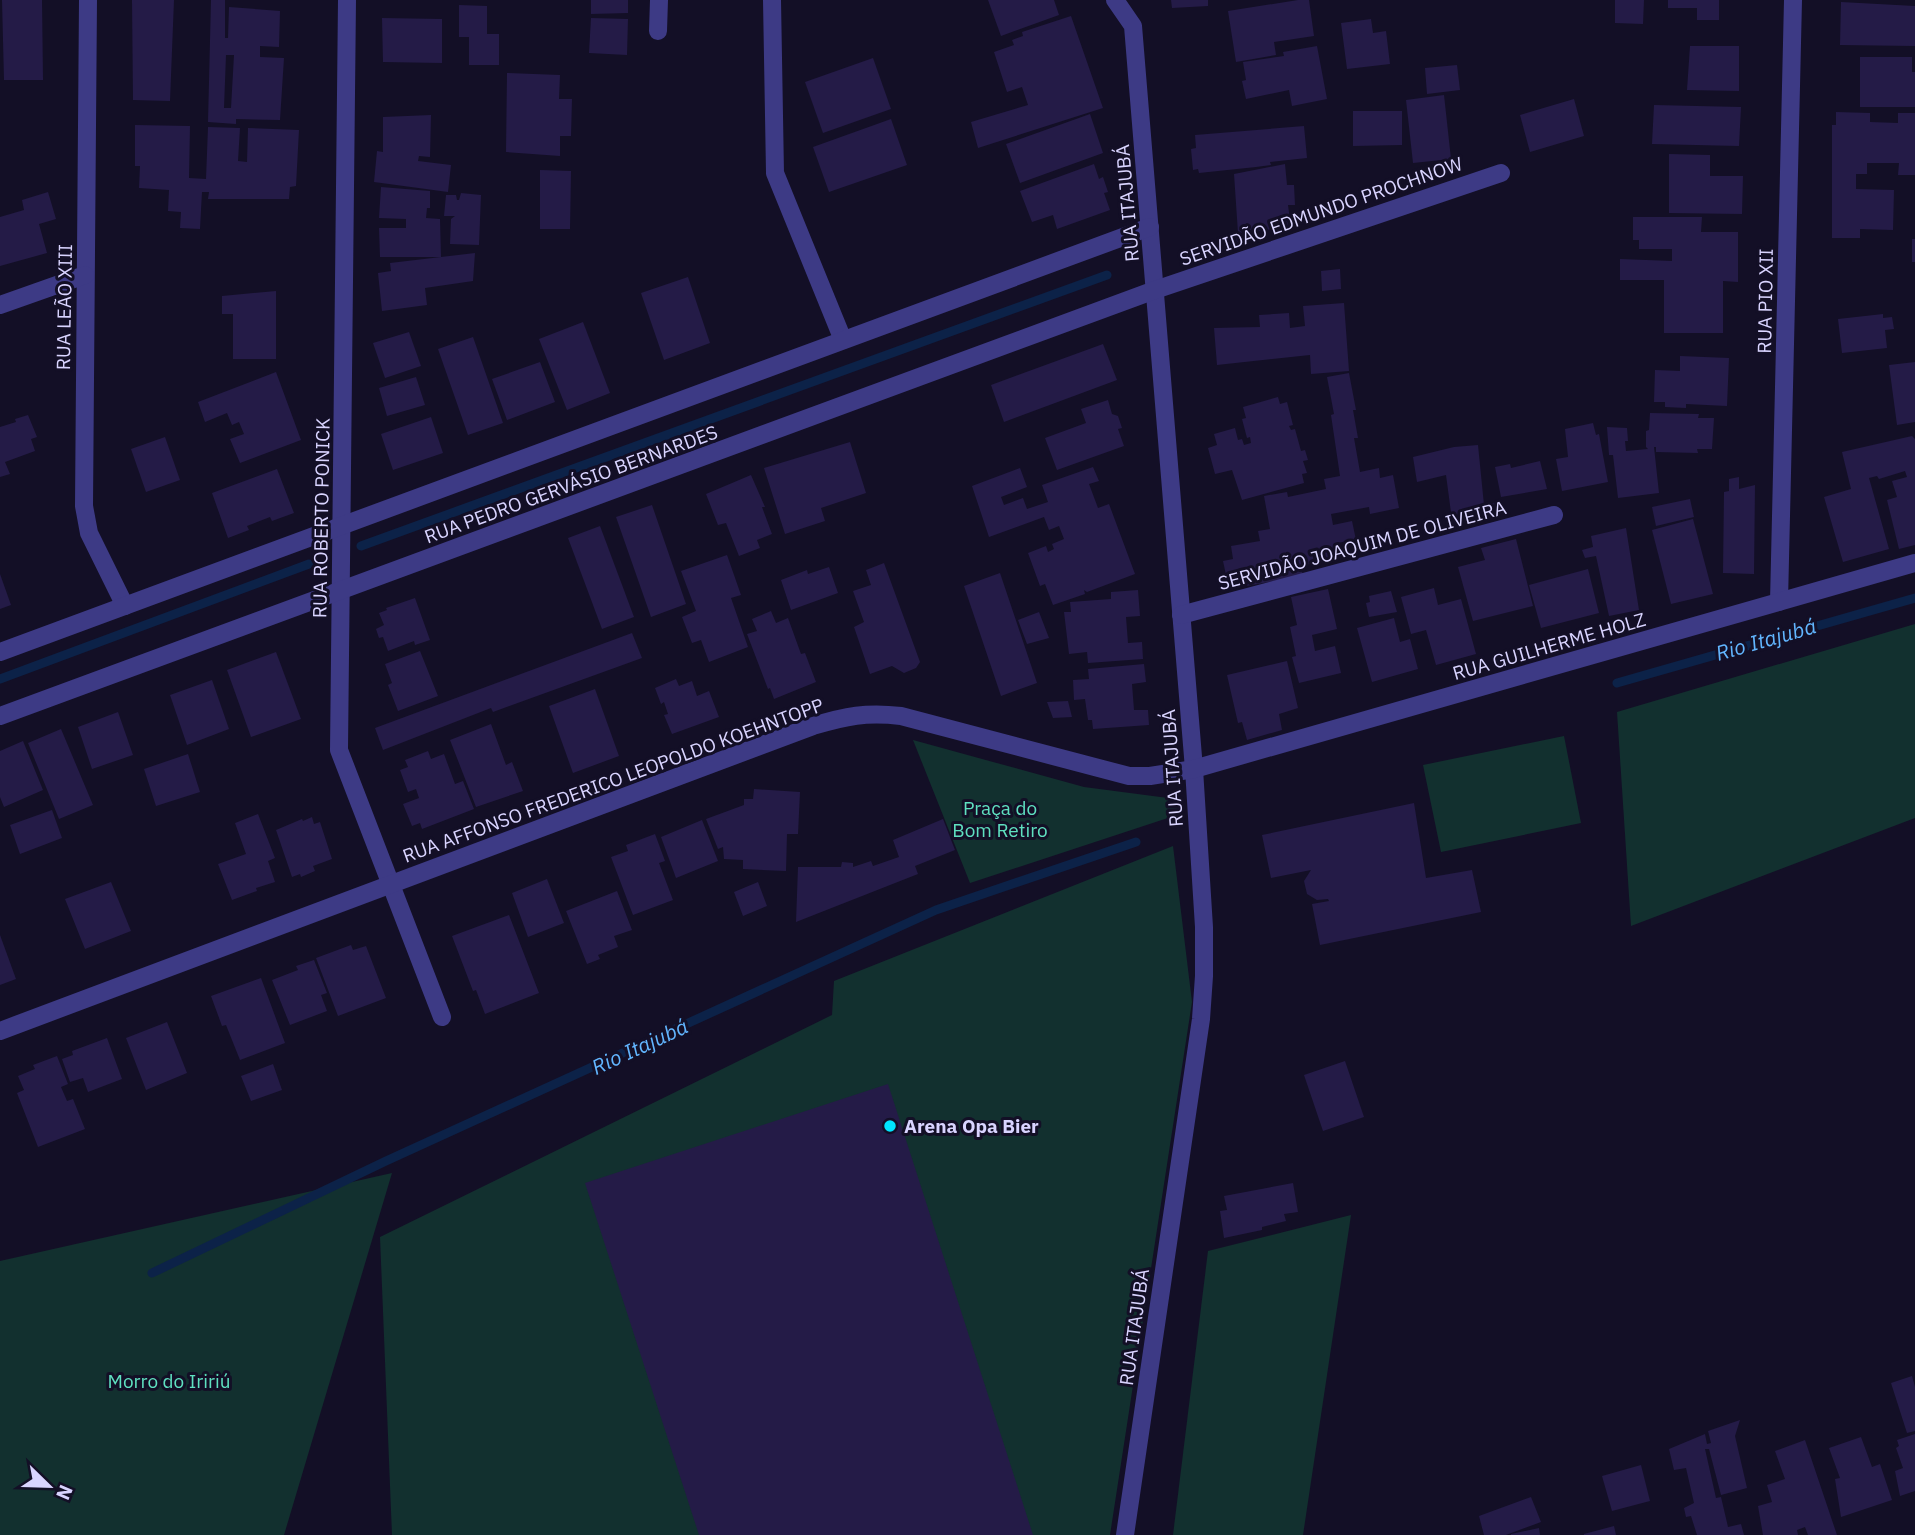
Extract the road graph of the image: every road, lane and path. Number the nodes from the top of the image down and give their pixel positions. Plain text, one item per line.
1 (88, 0) edge
2 (347, 0) edge
3 (659, 0) edge
4 (772, 0) edge
5 (1115, 0) edge
6 (1133, 0) edge
7 (1793, 0) edge
8 (1133, 26) junction
9 (658, 31) dead end
10 (1501, 173) dead end
11 (1150, 227) junction
12 (85, 275) junction
13 (1155, 290) junction
14 (0, 305) edge
15 (843, 340) junction
16 (1554, 515) dead end
17 (341, 527) junction
18 (1915, 563) edge
19 (341, 592) junction
20 (1779, 602) junction
21 (125, 606) junction
22 (1181, 615) junction
23 (0, 652) edge
24 (0, 716) edge
25 (1194, 769) junction
26 (383, 887) junction
27 (442, 1017) dead end
28 (0, 1031) edge
29 (1125, 1535) edge

1 - 12 street, RUA LEÃO XIII
2 - 17 street, RUA ROBERTO PONICK
3 - 9 street
4 - 15 street
5 - 8 street, RUA ITAJUBÁ
6 - 8 street
7 - 20 street, RUA PIO XII
8 - 11 street, RUA ITAJUBÁ
10 - 13 street, SERVIDÃO EDMUNDO PROCHNOW
11 - 13 street, RUA ITAJUBÁ
11 - 15 street, RUA PEDRO GERVÁSIO BERNARDES
12 - 14 street
12 - 21 street, RUA LEÃO XIII
13 - 19 street, RUA PEDRO GERVÁSIO BERNARDES
13 - 22 street, RUA ITAJUBÁ
15 - 17 street, RUA PEDRO GERVÁSIO BERNARDES
16 - 22 street, SERVIDÃO JOAQUIM DE OLIVEIRA
17 - 19 street, RUA ROBERTO PONICK
17 - 21 street, RUA PEDRO GERVÁSIO BERNARDES
18 - 20 street, RUA GUILHERME HOLZ
19 - 24 street, RUA PEDRO GERVÁSIO BERNARDES
19 - 26 street, RUA ROBERTO PONICK
20 - 25 street, RUA GUILHERME HOLZ
21 - 23 street, RUA PEDRO GERVÁSIO BERNARDES
22 - 25 street, RUA ITAJUBÁ
25 - 26 street, RUA AFFONSO FREDERICO LEOPOLDO KOEHNTOPP
25 - 29 street, RUA ITAJUBÁ
26 - 27 street, RUA ROBERTO PONICK
26 - 28 street, RUA AFFONSO FREDERICO LEOPOLDO KOEHNTOPP

